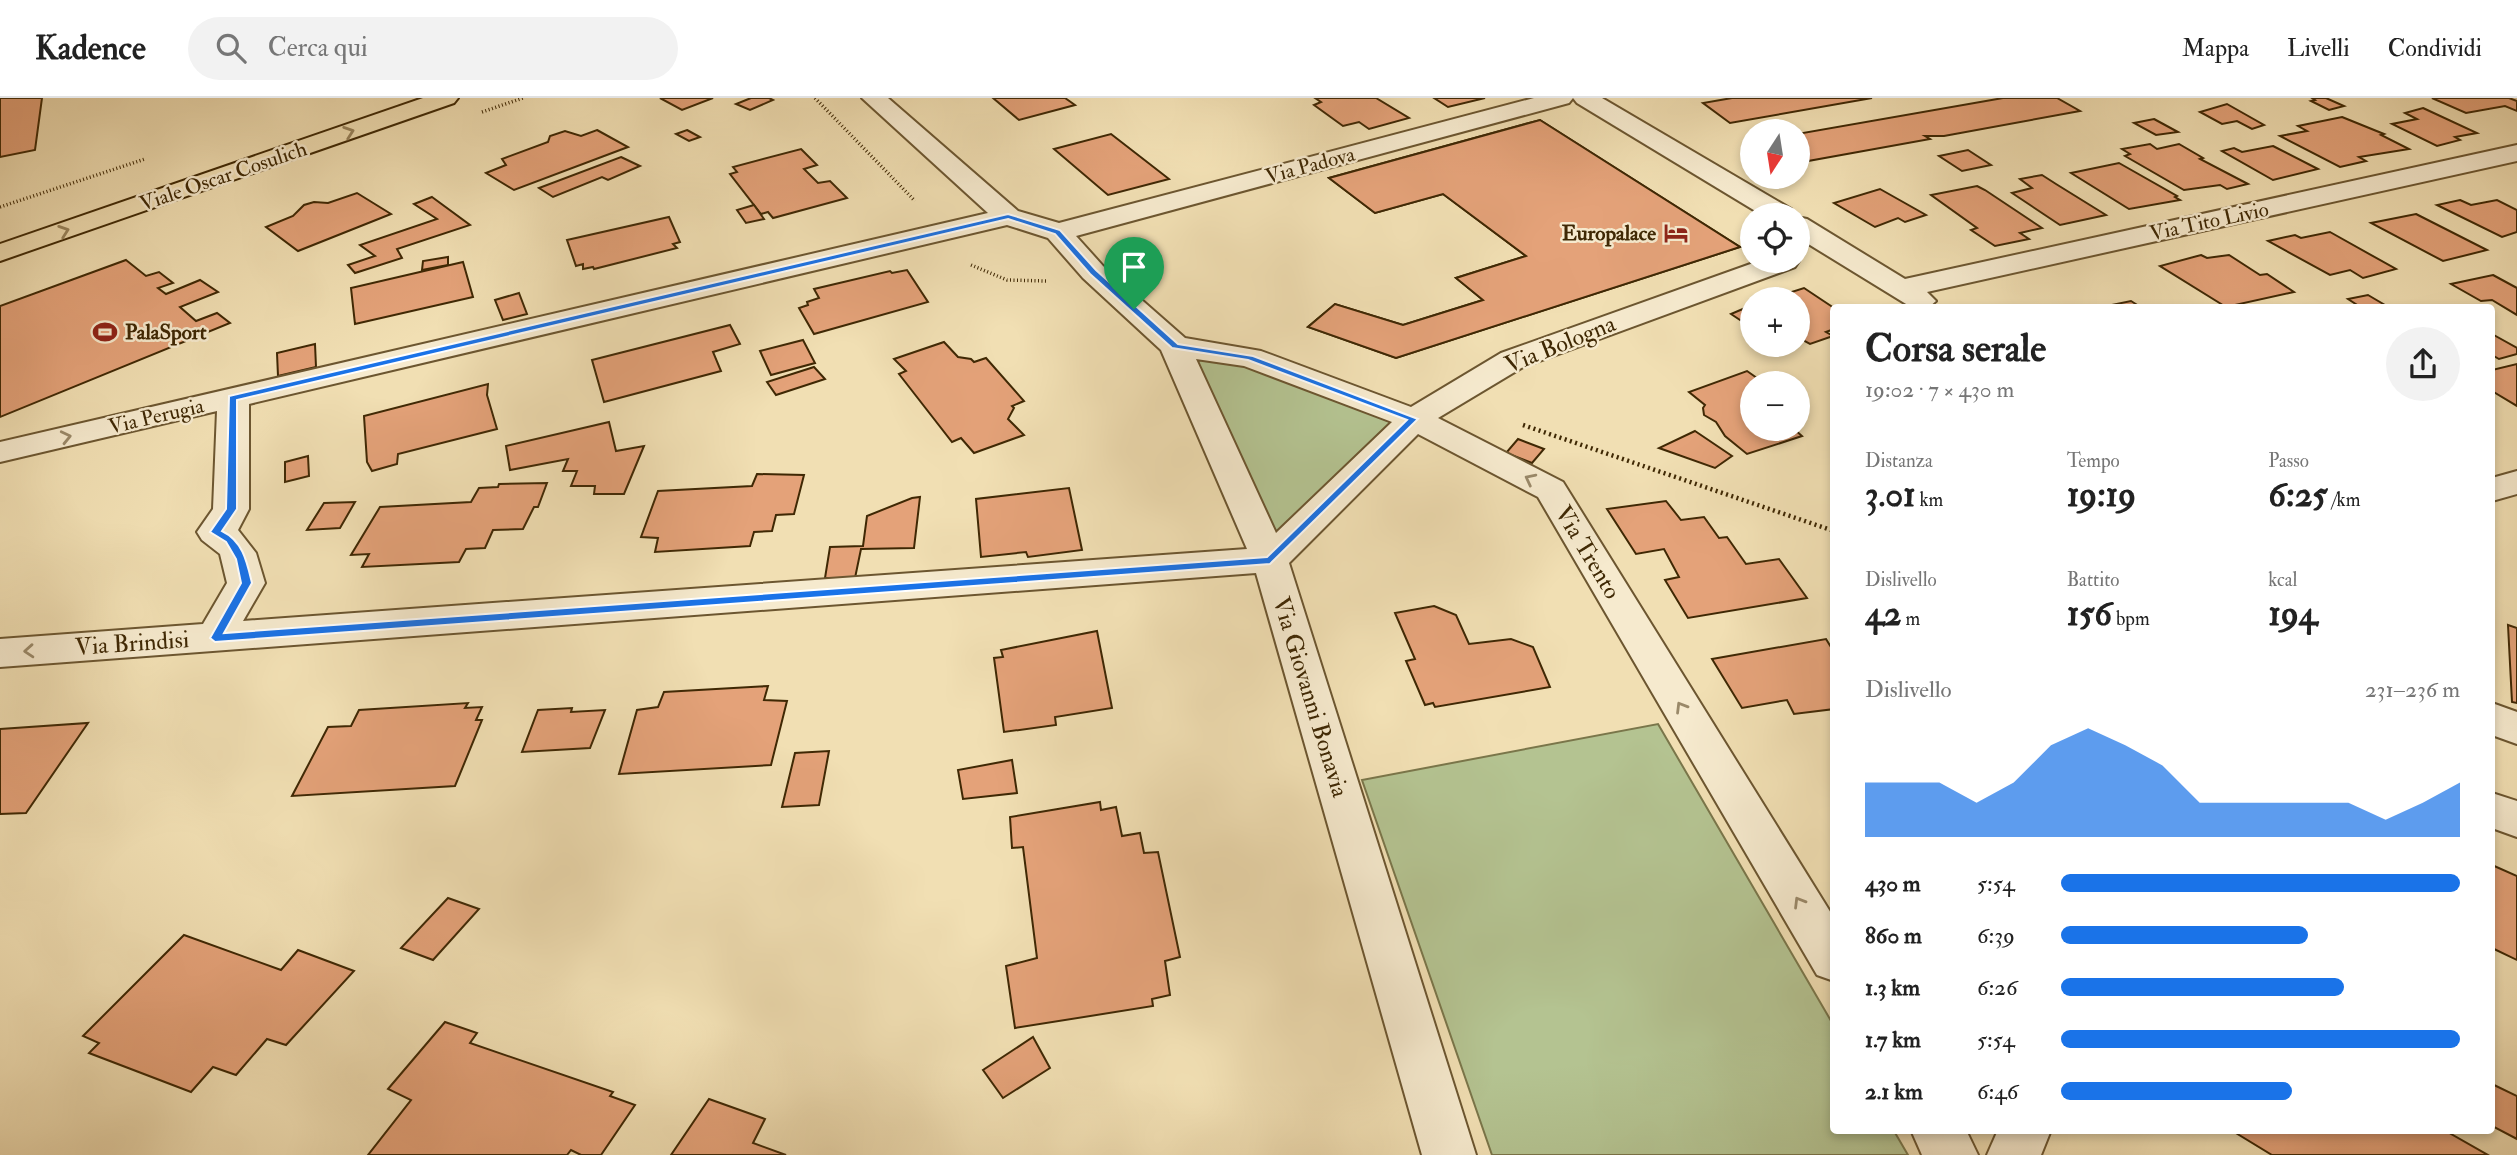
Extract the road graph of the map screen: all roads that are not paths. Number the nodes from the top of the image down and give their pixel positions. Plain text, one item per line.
1 (378, 98) edge
2 (446, 98) edge
3 (874, 98) edge
4 (1562, 98) edge
5 (1585, 98) edge
6 (2517, 153) edge
7 (1761, 203) edge
8 (1008, 217) junction
9 (0, 228) edge
10 (1058, 232) junction
11 (1810, 233) edge
12 (1829, 244) junction
13 (1810, 251) edge
14 (0, 253) edge
15 (1752, 273) edge
16 (1900, 289) junction
17 (1925, 304) edge
18 (1175, 346) junction
19 (233, 398) junction
20 (1414, 419) junction
21 (0, 452) edge
22 (2517, 482) edge
23 (2495, 488) edge
24 (1270, 560) junction
25 (215, 638) junction
26 (0, 653) edge
27 (2495, 720) edge
28 (2517, 728) edge
29 (2495, 811) edge
30 (2517, 819) edge
31 (1830, 953) edge
32 (1939, 1134) edge
33 (2023, 1134) edge
34 (1449, 1155) edge
35 (1951, 1155) edge
36 (2014, 1155) edge

1 - 9 main road, Viale Oscar Cosulich
14 -> 2 main road, Viale Oscar Cosulich
3 - 8 street
4 - 10 street, Via Padova
5 - 7 street
6 - 16 street, Via Tito Livio
8 - 10 street
8 - 19 street, Via Perugia
10 - 18 street, Via Giovanni Bonavia
11 - 12 street
12 - 13 street
12 - 16 street
15 - 20 street, Via Bologna
16 - 17 street
18 - 20 street, Via Trento
18 - 24 street, Via Giovanni Bonavia
21 -> 19 street, Via Perugia
19 - 25 street
20 - 24 street, Via Bologna
31 -> 20 street, Via Trento
22 - 23 street
24 - 25 street, Via Brindisi
24 - 34 street, Via Giovanni Bonavia
25 -> 26 street, Via Brindisi
27 - 28 street
29 - 30 street
32 - 35 street
33 - 36 street

